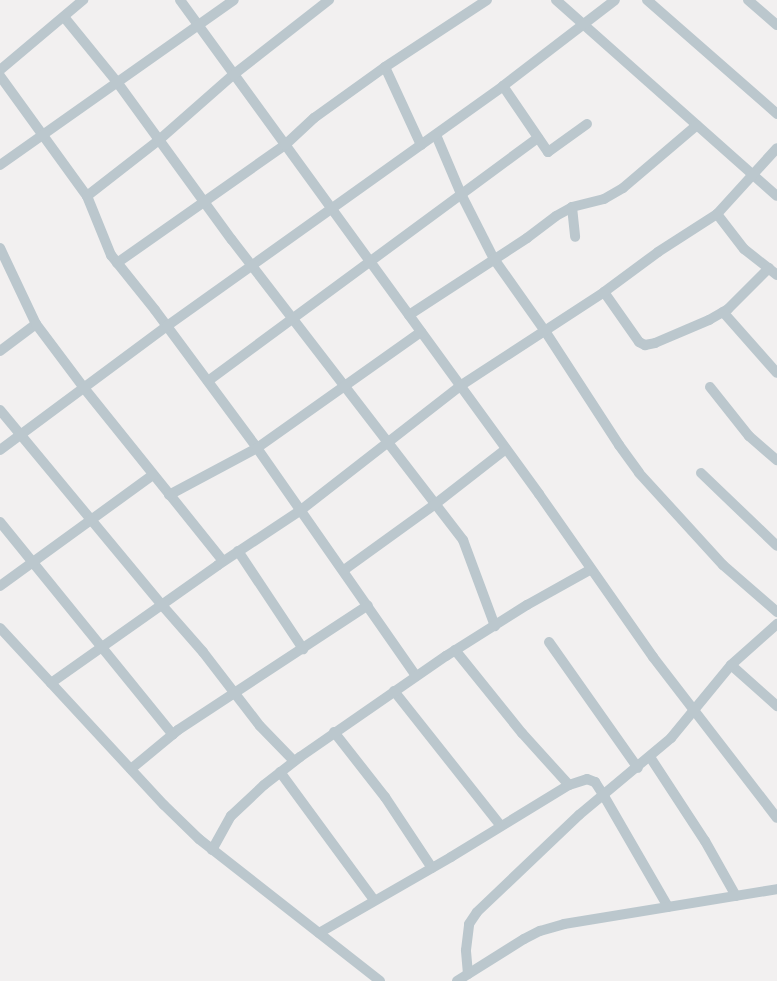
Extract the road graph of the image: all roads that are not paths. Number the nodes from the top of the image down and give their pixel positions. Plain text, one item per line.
1 (84, 0) edge
2 (180, 0) edge
3 (234, 0) edge
4 (329, 0) edge
5 (487, 0) edge
6 (556, 0) edge
7 (615, 0) edge
8 (647, 0) edge
9 (748, 0) edge
10 (317, 4) edge
11 (64, 17) junction
12 (584, 25) junction
13 (777, 25) edge
14 (198, 26) junction
15 (384, 67) junction
16 (0, 70) edge
17 (233, 75) junction
18 (0, 76) edge
19 (117, 82) junction
20 (503, 86) junction
21 (777, 114) edge
22 (587, 124) dead end
23 (697, 125) junction
24 (42, 134) junction
25 (436, 135) junction
26 (538, 138) junction
27 (158, 140) junction
28 (284, 145) junction
29 (421, 145) junction
30 (777, 148) edge
31 (0, 166) edge
32 (753, 175) junction
33 (461, 194) junction
34 (87, 196) junction
35 (777, 196) edge
36 (204, 202) junction
37 (572, 207) junction
38 (331, 210) junction
39 (717, 214) junction
40 (575, 237) dead end
41 (0, 248) edge
42 (494, 259) junction
43 (369, 262) junction
44 (117, 263) junction
45 (252, 266) junction
46 (773, 272) edge
47 (604, 292) junction
48 (723, 312) junction
49 (409, 315) junction
50 (291, 318) junction
51 (36, 324) junction
52 (167, 326) junction
53 (545, 331) junction
54 (421, 332) junction
55 (0, 351) edge
56 (777, 373) edge
57 (208, 381) junction
58 (344, 386) junction
59 (460, 386) junction
60 (710, 387) dead end
61 (84, 388) junction
62 (0, 410) edge
63 (21, 434) junction
64 (388, 442) junction
65 (258, 448) junction
66 (506, 449) junction
67 (0, 450) edge
68 (777, 460) edge
69 (701, 473) dead end
70 (153, 475) junction
71 (169, 495) junction
72 (434, 505) junction
73 (301, 510) junction
74 (92, 518) junction
75 (0, 522) edge
76 (777, 546) edge
77 (238, 551) junction
78 (31, 561) junction
79 (223, 561) junction
80 (344, 570) junction
81 (590, 570) junction
82 (0, 586) edge
83 (161, 604) junction
84 (368, 605) junction
85 (777, 612) edge
86 (777, 624) edge
87 (495, 626) junction
88 (0, 628) edge
89 (549, 642) dead end
90 (100, 647) junction
91 (303, 649) junction
92 (456, 650) junction
93 (732, 665) junction
94 (416, 676) junction
95 (51, 683) junction
96 (394, 691) junction
97 (235, 693) junction
98 (777, 706) edge
99 (693, 711) junction
100 (334, 732) junction
101 (172, 735) junction
102 (650, 758) junction
103 (294, 761) junction
104 (638, 768) junction
105 (131, 769) junction
106 (280, 772) junction
107 (569, 785) junction
108 (604, 796) junction
109 (777, 818) edge
110 (501, 826) junction
111 (212, 850) junction
112 (432, 868) junction
113 (777, 889) edge
114 (736, 896) junction
115 (374, 900) junction
116 (668, 907) junction
117 (319, 933) junction
118 (468, 974) junction
119 (374, 979) edge
120 (457, 981) edge

1 - 11 street
2 - 14 street
3 - 14 street
4 - 10 street
5 - 15 street
6 - 12 street
7 - 12 street
8 - 21 street
9 - 13 street
10 - 17 street
11 - 16 street
11 - 19 street
12 - 20 street
12 - 23 street
14 - 17 street
14 - 19 street
15 - 28 street
15 - 29 street
17 - 27 street
17 - 28 street
18 - 24 street
19 - 24 street
19 - 27 street
20 - 25 street
20 - 26 street
22 - 26 street
23 - 32 street
23 - 37 street
24 - 31 street
24 - 34 street
25 - 29 street
25 - 33 street
26 - 33 street
27 - 34 street
27 - 36 street
28 - 36 street
28 - 38 street
29 - 38 street
30 - 32 street
32 - 35 street
32 - 39 street
33 - 42 street
33 - 43 street
34 - 44 street
36 - 44 street
36 - 45 street
37 - 40 street
37 - 42 street
38 - 43 street
38 - 45 street
39 - 46 street
39 - 47 street
41 - 51 street
42 - 49 street
42 - 53 street
43 - 49 street
43 - 50 street
44 - 52 street
45 - 50 street
45 - 52 street
46 - 48 street
47 - 48 street
47 - 53 street
48 - 56 street
49 - 54 street
50 - 57 street
50 - 58 street
51 - 55 street
51 - 61 street
52 - 57 street
52 - 61 street
53 - 59 street
53 - 85 street
54 - 58 street
54 - 59 street
57 - 65 street
58 - 64 street
58 - 65 street
59 - 64 street
59 - 66 street
60 - 68 street
61 - 63 street
61 - 70 street
62 - 63 street
63 - 67 street
63 - 74 street
64 - 72 street
64 - 73 street
65 - 71 street
65 - 73 street
66 - 72 street
66 - 81 street
69 - 76 street
70 - 71 street
70 - 74 street
71 - 79 street
72 - 80 street
72 - 87 street
73 - 77 street
73 - 80 street
74 - 78 street
74 - 83 street
75 - 78 street
77 - 79 street
77 - 91 street
78 - 82 street
78 - 90 street
79 - 83 street
80 - 84 street
81 - 87 street
81 - 99 street
83 - 90 street
83 - 97 street
84 - 91 street
84 - 94 street
86 - 93 street
87 - 92 street
88 - 95 street
89 - 104 street
90 - 95 street
90 - 101 street
91 - 97 street
92 - 94 street
92 - 107 street
93 - 98 street
93 - 99 street
94 - 96 street
95 - 105 street
96 - 100 street
96 - 110 street
97 - 101 street
97 - 103 street
99 - 102 street
99 - 109 street
100 - 103 street
100 - 112 street
101 - 105 street
102 - 104 street
102 - 114 street
103 - 106 street
104 - 108 street
105 - 111 street
106 - 111 street
106 - 115 street
107 - 108 street
107 - 110 street
108 - 116 street
108 - 118 street
110 - 112 street
111 - 117 street
112 - 115 street
113 - 114 street
114 - 116 street
115 - 117 street
116 - 118 street
117 - 119 street
118 - 120 street

